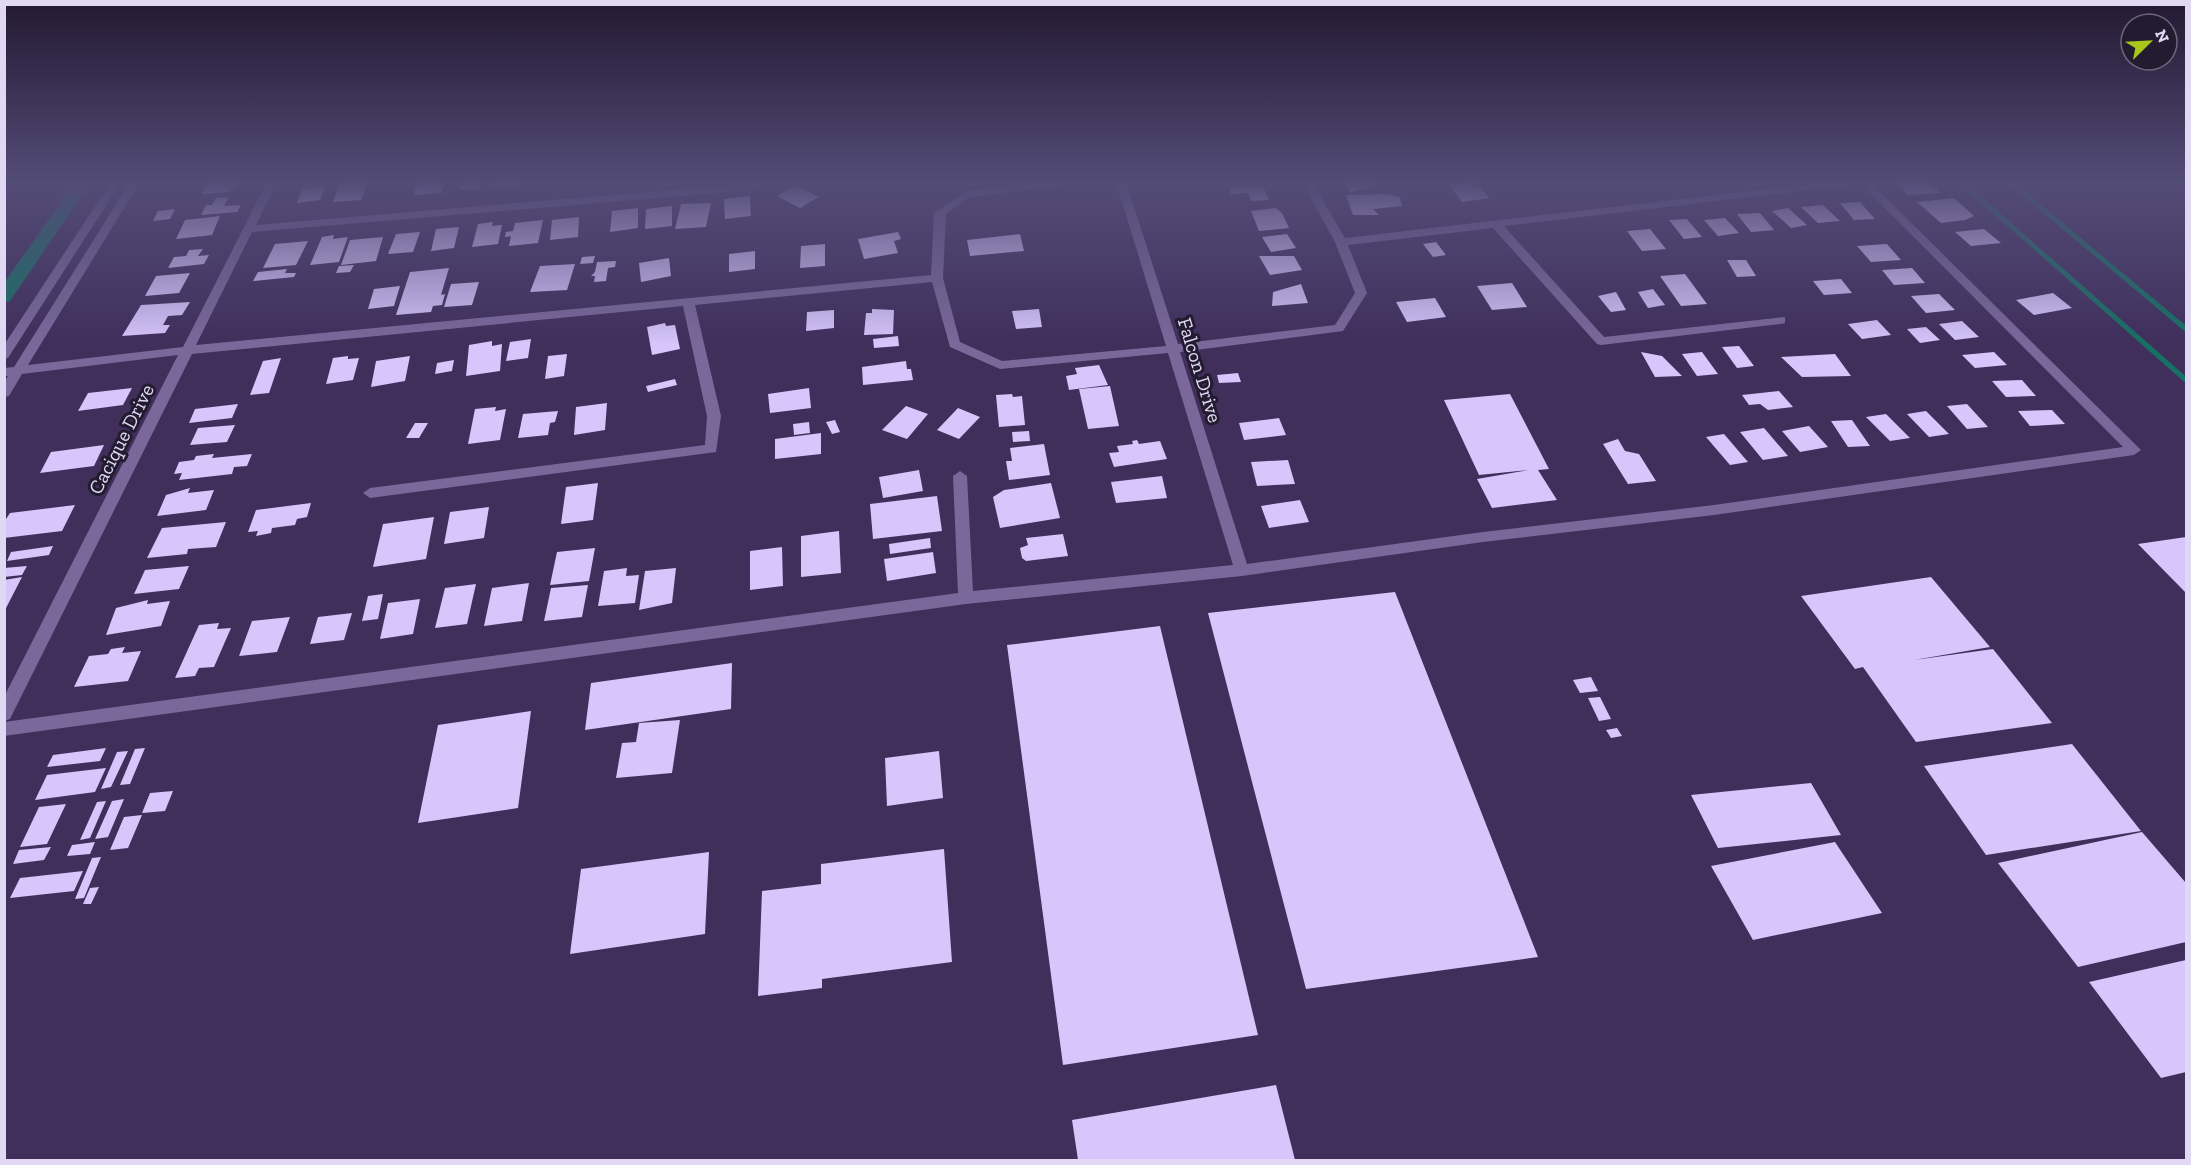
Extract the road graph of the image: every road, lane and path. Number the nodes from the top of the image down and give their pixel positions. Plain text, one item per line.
1 (81, 236) edge
2 (102, 236) edge
3 (244, 236) edge
4 (939, 236) edge
5 (1138, 236) edge
6 (1338, 236) edge
7 (1390, 236) edge
8 (1507, 236) edge
9 (1919, 236) edge
10 (1341, 242) junction
11 (937, 279) junction
12 (688, 303) junction
13 (1781, 320) dead end
14 (1173, 349) junction
15 (188, 350) junction
16 (4, 355) edge
17 (20, 370) junction
18 (4, 372) edge
19 (4, 393) edge
20 (960, 476) dead end
21 (370, 492) dead end
22 (1242, 570) junction
23 (966, 598) junction
24 (4, 714) edge
25 (4, 729) edge

1 - 16 street
2 - 17 street
3 - 15 street, Cacique Drive
4 - 11 street
5 - 14 street, Falcon Drive
6 - 10 street
7 - 10 street
8 - 13 street
9 - 22 street
10 - 14 street
11 - 12 street
11 - 14 street
12 - 15 street
12 - 21 street
14 - 22 street, Falcon Drive
15 - 17 street
15 - 24 street, Cacique Drive
17 - 18 street
17 - 19 street
20 - 23 street
22 - 23 street
23 - 25 street

